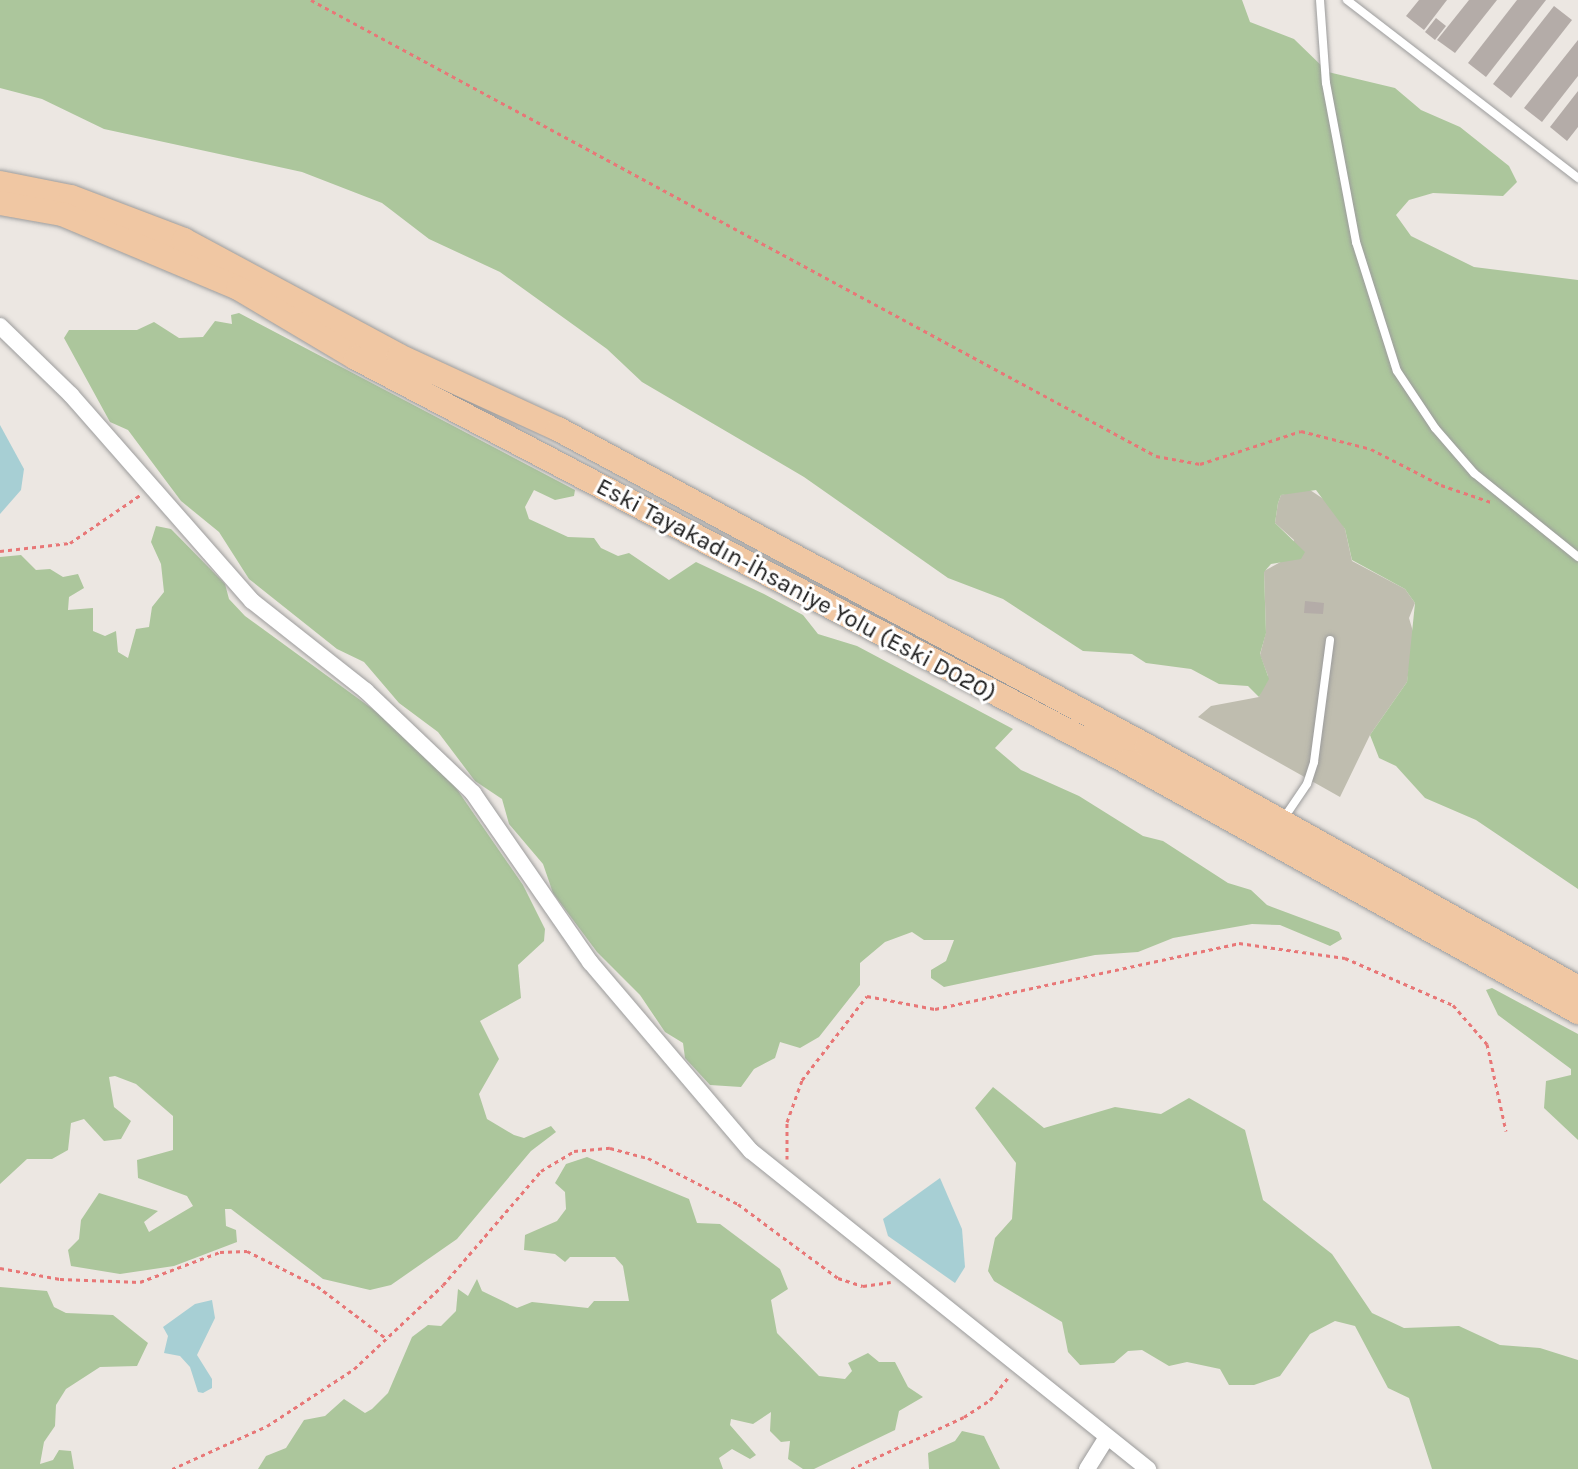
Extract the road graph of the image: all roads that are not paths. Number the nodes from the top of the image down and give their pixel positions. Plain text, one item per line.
1 (1320, 0) edge
2 (1347, 0) edge
3 (1578, 178) edge
4 (0, 183) edge
5 (0, 203) edge
6 (0, 326) edge
7 (1578, 557) edge
8 (1330, 640) dead end
9 (1281, 822) junction
10 (1578, 988) edge
11 (1578, 1012) edge
12 (1106, 1439) junction
13 (1087, 1469) edge
14 (1148, 1469) edge

1 - 7 lane
2 - 3 lane
4 - 9 main road, Eski Tayakadın-İhsaniye Yolu (Eski D020)
5 - 11 main road, Eski Tayakadın-İhsaniye Yolu (Eski D020)
6 - 12 street
8 - 9 lane
9 - 10 main road, Eski Tayakadın-İhsaniye Yolu (Eski D020)
12 - 13 street
12 - 14 street

